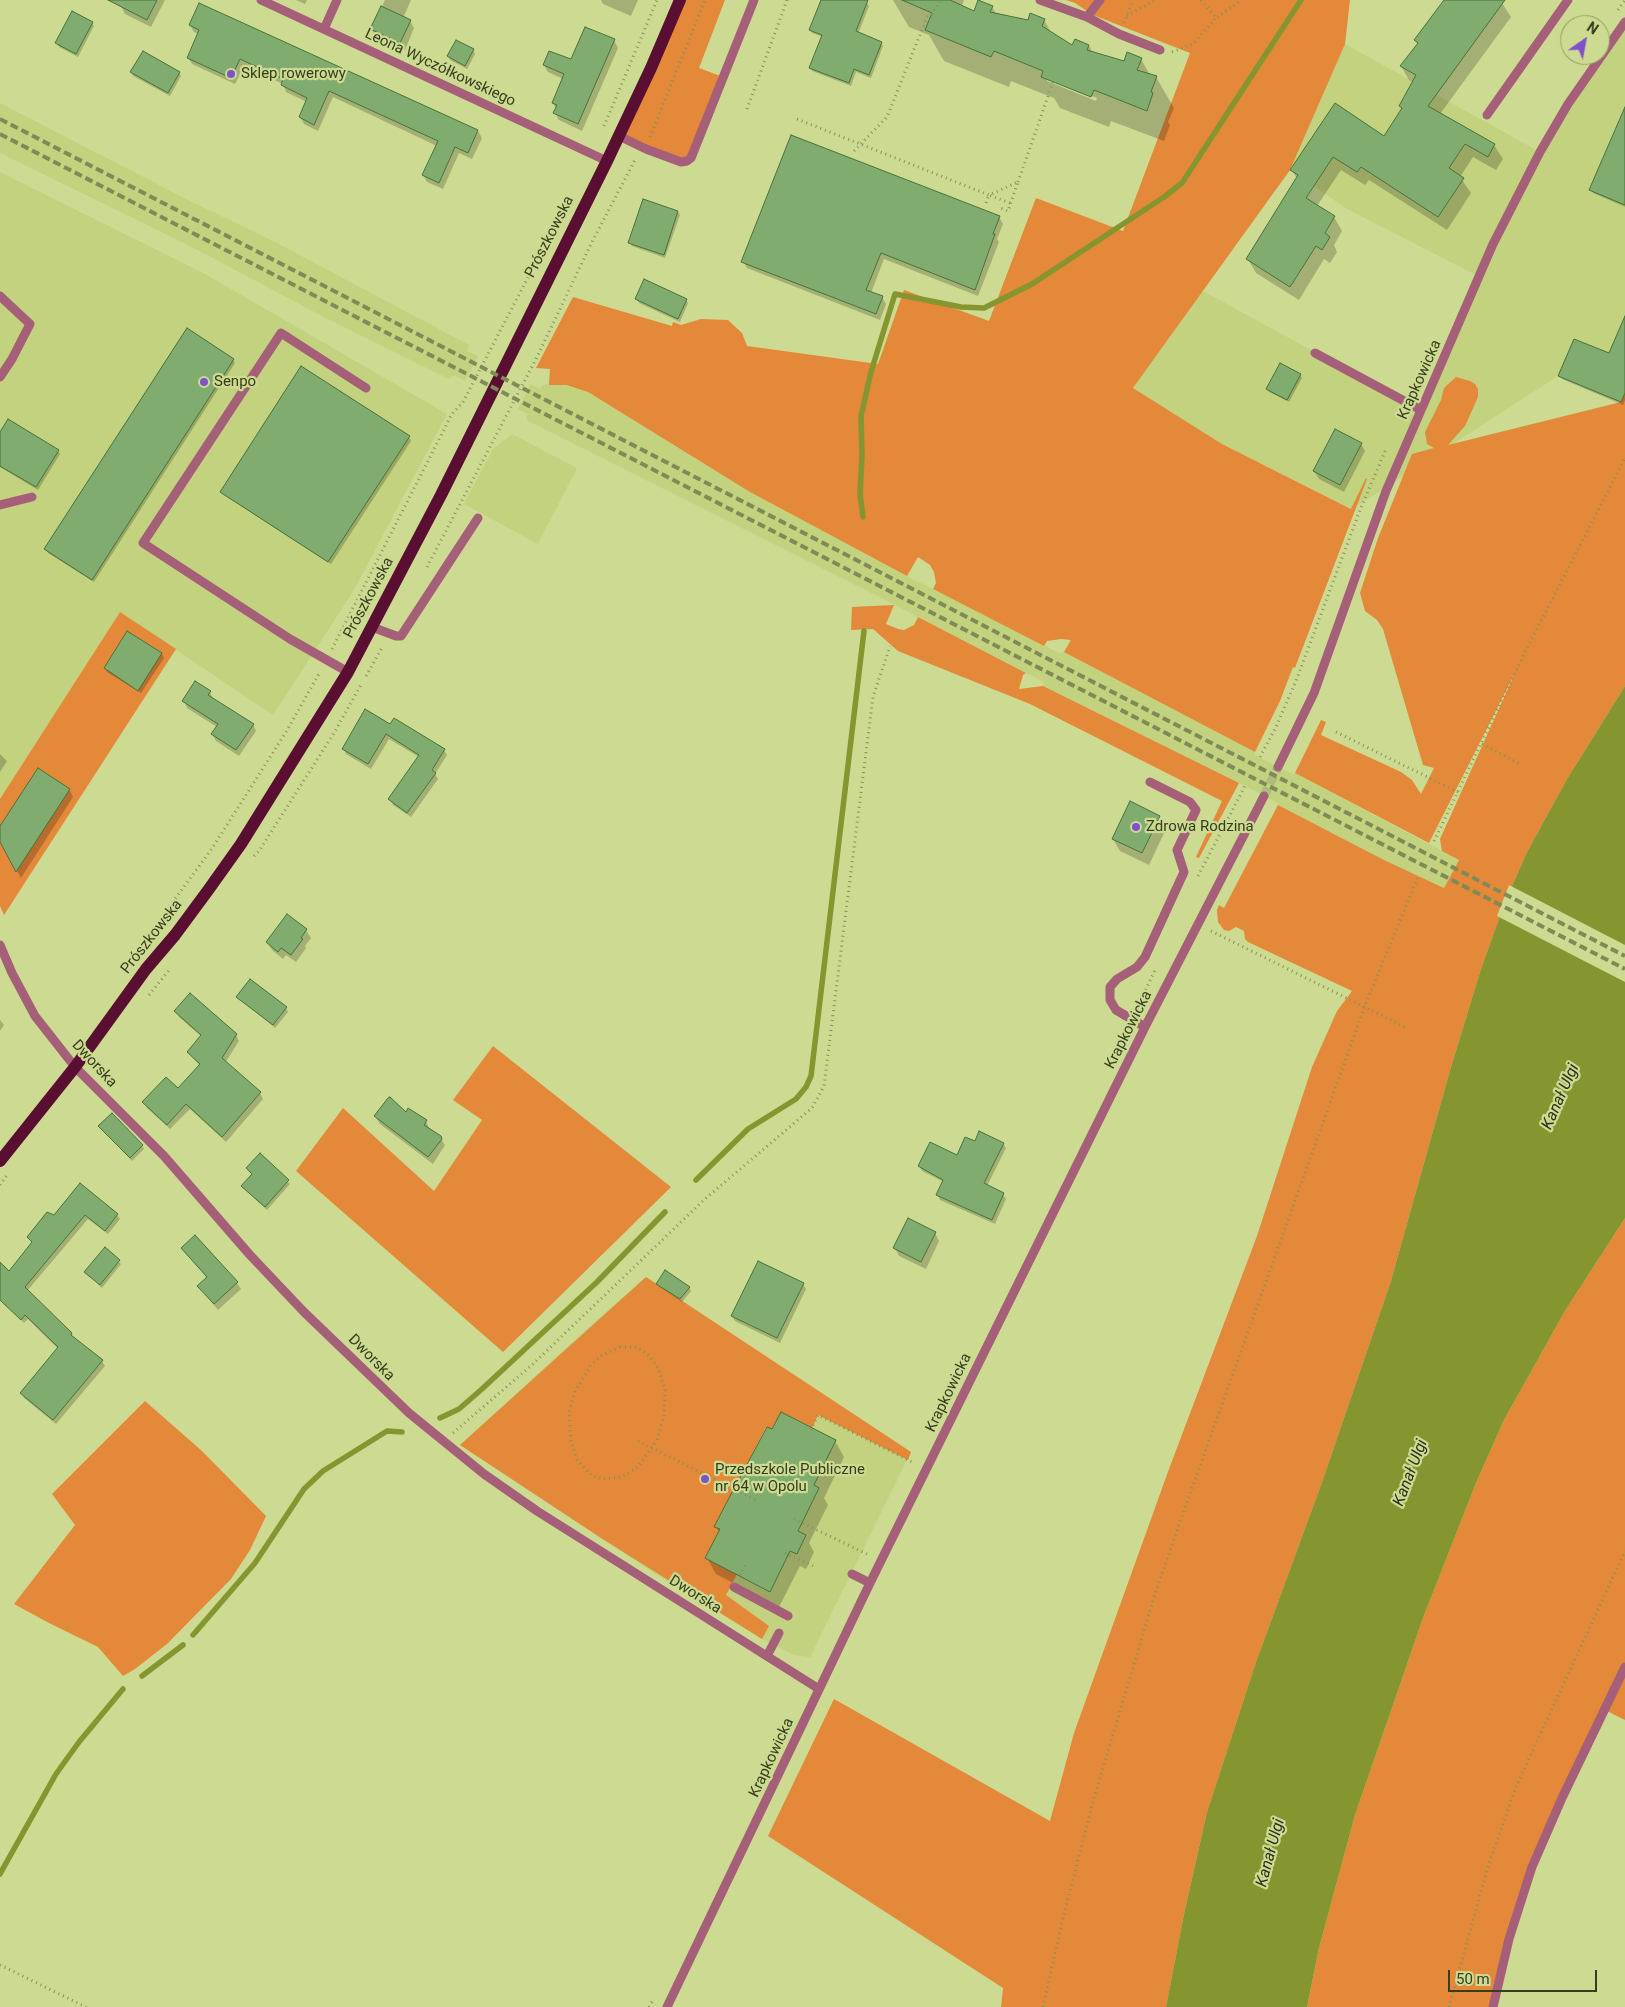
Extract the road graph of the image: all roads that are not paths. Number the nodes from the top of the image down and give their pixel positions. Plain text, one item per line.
1 (261, 0) edge
2 (337, 0) edge
3 (680, 0) edge
4 (754, 0) edge
5 (1040, 0) edge
6 (1100, 0) edge
7 (1568, 0) edge
8 (1087, 17) junction
9 (1625, 22) edge
10 (324, 29) junction
11 (1160, 50) road end
12 (1487, 115) dead end
13 (619, 136) junction
14 (606, 161) junction
15 (0, 296) edge
16 (1316, 352) dead end
17 (0, 377) edge
18 (366, 388) dead end
19 (1421, 410) junction
20 (32, 497) dead end
21 (0, 505) edge
22 (478, 518) dead end
23 (372, 627) junction
24 (348, 672) junction
25 (1278, 767) tunnel mouth
26 (1150, 782) dead end
27 (1264, 796) tunnel mouth
28 (0, 944) edge
29 (1145, 1027) junction
30 (75, 1067) junction
31 (0, 1161) edge
32 (852, 1574) dead end
33 (870, 1584) junction
34 (734, 1587) dead end
35 (788, 1616) dead end
36 (779, 1633) dead end
37 (767, 1656) junction
38 (1625, 1667) edge
39 (819, 1689) junction
40 (668, 2007) edge
41 (1493, 2007) edge

1 - 10 street, Leona Wyczółkowskiego
2 - 10 street
3 - 13 main road, Prószkowska
4 - 13 street
5 - 8 street
6 - 8 street
7 - 12 street
8 - 11 street
9 - 19 street, Krapkowicka
10 - 14 street, Leona Wyczółkowskiego
13 - 14 main road, Prószkowska
14 - 23 main road, Prószkowska
15 - 17 street
16 - 19 street
18 - 24 street
19 - 25 street, Krapkowicka
20 - 21 street
22 - 23 street
23 - 24 main road, Prószkowska
24 - 30 main road, Prószkowska
26 - 29 street
27 - 29 street, Krapkowicka
28 - 30 street, Dworska
29 - 33 street, Krapkowicka
30 - 31 main road, Prószkowska
30 - 37 street, Dworska
32 - 33 street
33 - 39 street, Krapkowicka
34 - 35 street
36 - 37 street
37 - 39 street, Dworska
38 - 41 street
39 - 40 street, Krapkowicka

